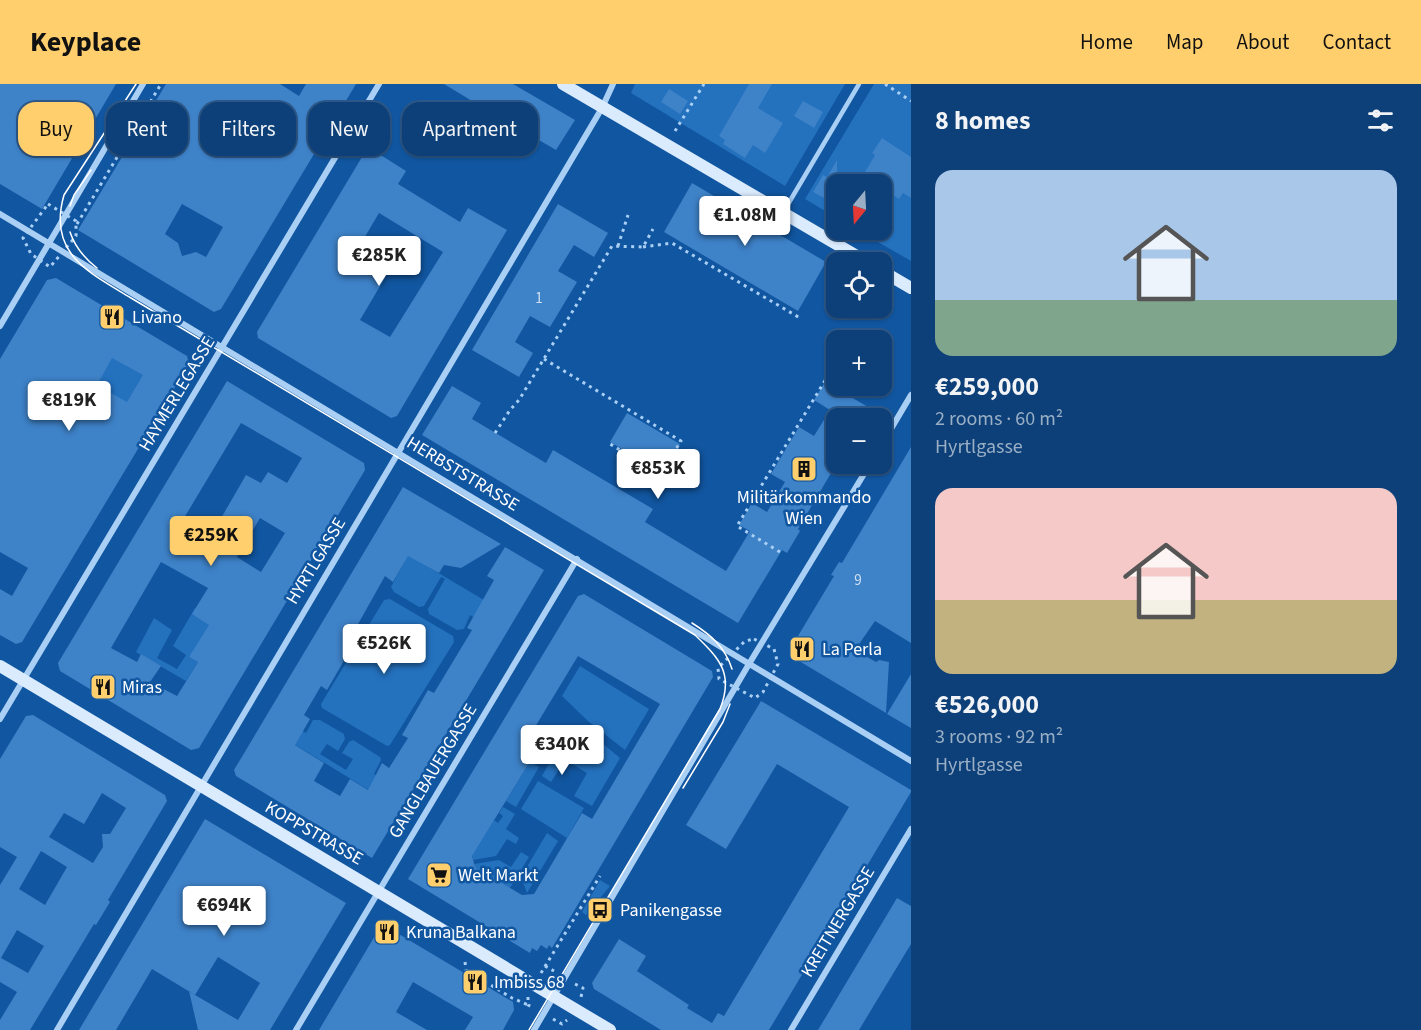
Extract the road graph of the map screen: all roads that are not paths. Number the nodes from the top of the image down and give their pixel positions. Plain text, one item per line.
1 (143, 84) edge
2 (379, 84) edge
3 (563, 84) edge
4 (613, 84) edge
5 (859, 84) edge
6 (602, 108) junction
7 (782, 213) junction
8 (0, 214) edge
9 (50, 243) junction
10 (850, 252) edge
11 (892, 277) edge
12 (911, 288) edge
13 (0, 326) edge
14 (222, 347) junction
15 (911, 396) edge
16 (892, 427) edge
17 (398, 453) junction
18 (864, 474) edge
19 (577, 559) junction
20 (749, 664) junction
21 (0, 666) edge
22 (23, 680) junction
23 (0, 719) edge
24 (911, 760) edge
25 (200, 787) junction
26 (911, 829) edge
27 (379, 891) junction
28 (554, 996) junction
29 (57, 1030) edge
30 (296, 1030) edge
31 (534, 1030) edge
32 (610, 1030) edge
33 (791, 1030) edge

1 - 9 street
2 - 14 street, HAYMERLEGASSE
3 - 6 main road
4 - 6 street, HYRTLGASSE
5 - 7 lane
6 - 7 main road
6 - 17 street, HYRTLGASSE
7 - 10 main road
8 - 9 street, HERBSTSTRASSE
9 - 13 street
9 - 14 street, HERBSTSTRASSE
11 - 12 main road
14 - 17 street, HERBSTSTRASSE
14 - 22 street, HAYMERLEGASSE
15 - 16 street
17 - 19 street, HERBSTSTRASSE
17 - 25 street, HYRTLGASSE
18 - 20 street
19 - 20 street, HERBSTSTRASSE
19 - 27 street, GANGLBAUERGASSE
20 - 24 street, HERBSTSTRASSE
20 - 28 street
21 - 22 main road, KOPPSTRASSE
22 - 23 street, HAYMERLEGASSE
22 - 25 main road, KOPPSTRASSE
25 - 27 main road, KOPPSTRASSE
25 - 29 street, HYRTLGASSE
26 - 33 street, KREITNERGASSE
27 - 28 main road, KOPPSTRASSE
27 - 30 street, GANGLBAUERGASSE
28 - 31 street
28 - 32 main road, KOPPSTRASSE

